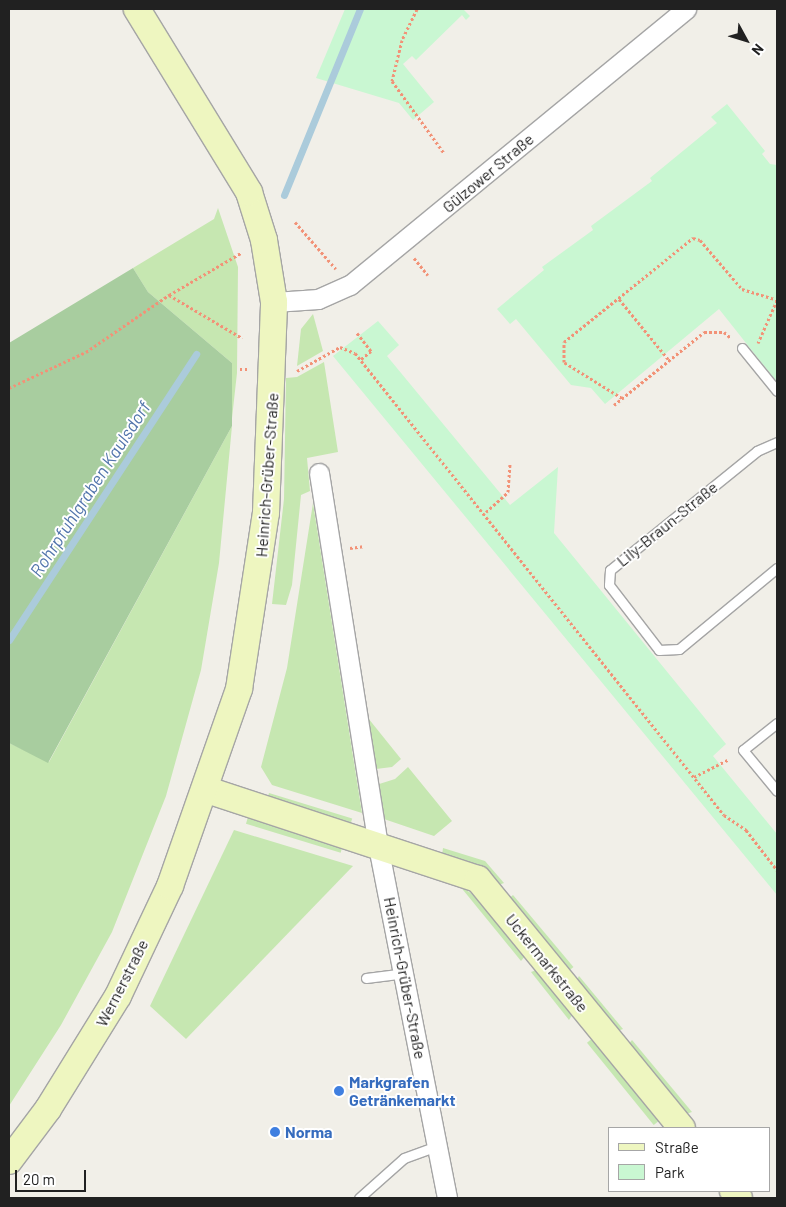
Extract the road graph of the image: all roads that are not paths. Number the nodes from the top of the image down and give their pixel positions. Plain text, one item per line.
1 (137, 9) edge
2 (686, 9) edge
3 (274, 302) junction
4 (745, 351) road end
5 (777, 391) edge
6 (777, 442) edge
7 (319, 472) dead end
8 (777, 568) edge
9 (777, 723) edge
10 (207, 790) junction
11 (777, 791) edge
12 (378, 846) junction
13 (406, 972) junction
14 (366, 978) dead end
15 (681, 1127) edge
16 (437, 1146) junction
17 (9, 1161) edge
18 (359, 1198) edge
19 (447, 1198) edge

1 - 3 street, Heinrich-Grüber-Straße
2 - 3 street, Gülzower Straße
3 - 10 street, Heinrich-Grüber-Straße
4 - 5 lane
6 - 8 lane, Lily-Braun-Straße
7 - 12 street, Heinrich-Grüber-Straße
9 - 11 lane
10 - 12 street
10 - 17 street, Wernerstraße
12 - 13 street, Heinrich-Grüber-Straße
12 - 15 street, Uckermarkstraße
13 - 14 lane
13 - 16 street, Heinrich-Grüber-Straße
16 - 18 lane
16 - 19 street, Heinrich-Grüber-Straße

